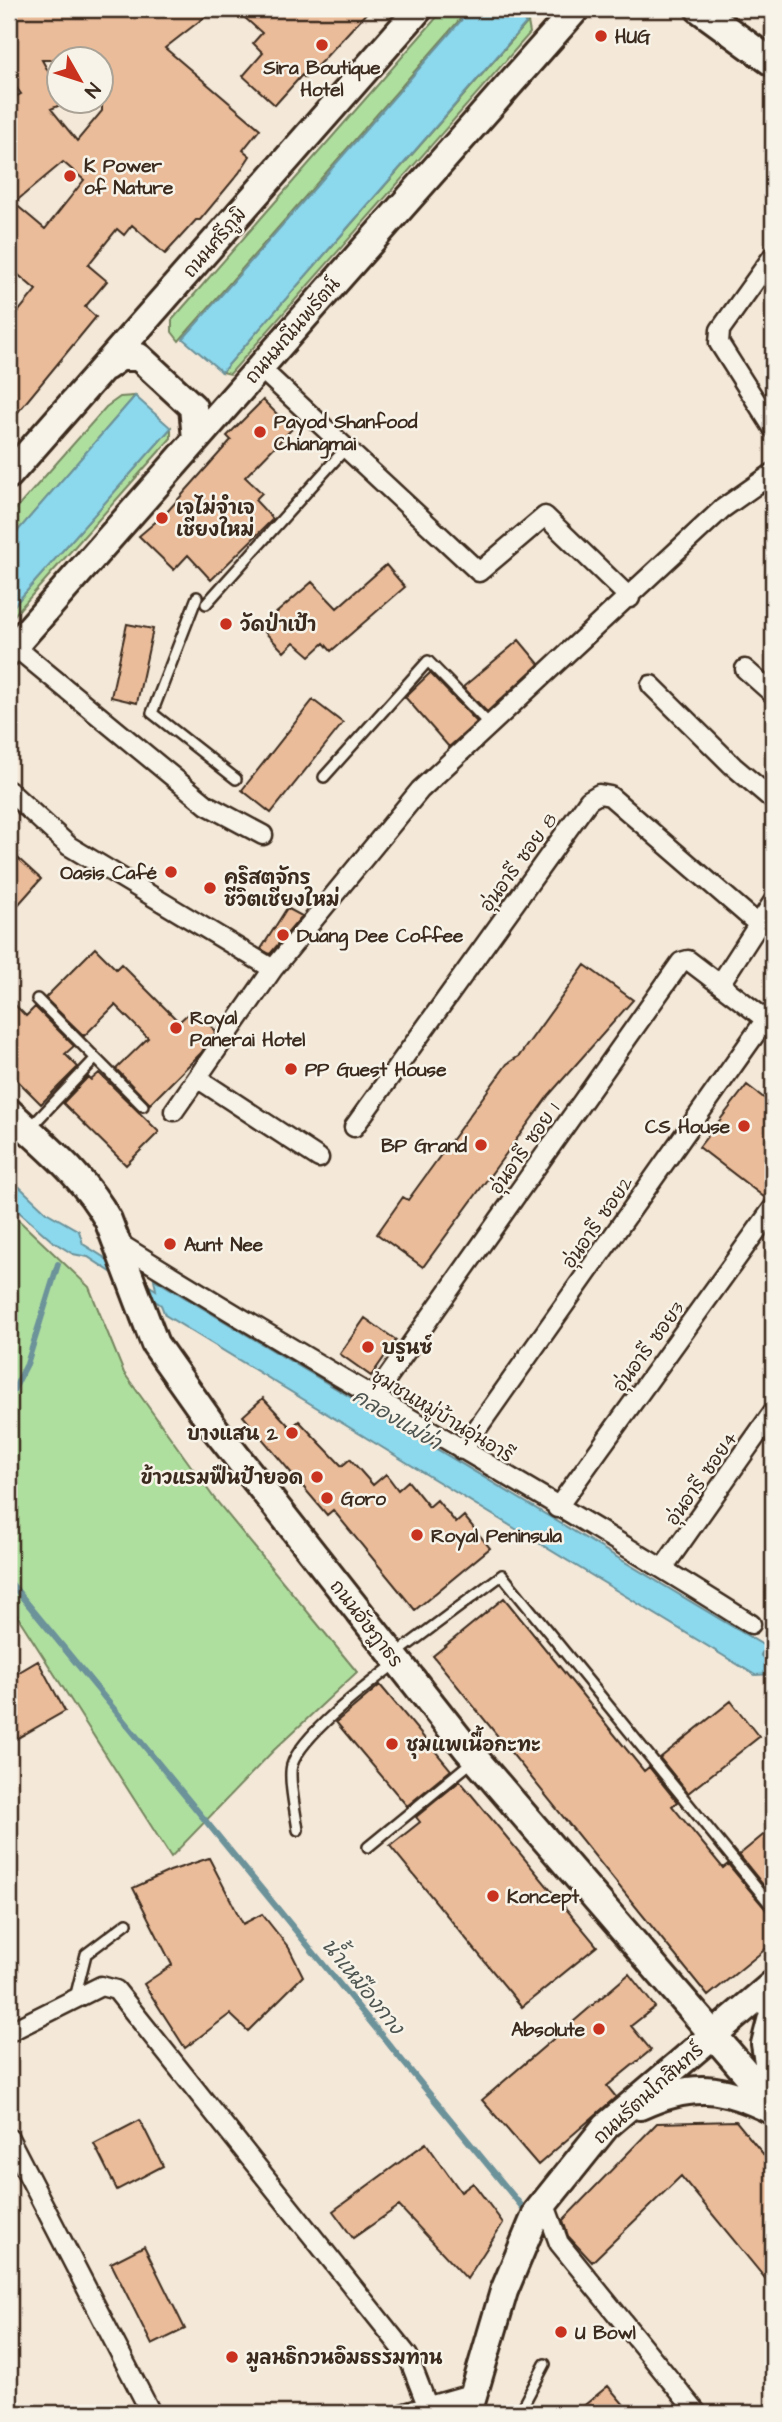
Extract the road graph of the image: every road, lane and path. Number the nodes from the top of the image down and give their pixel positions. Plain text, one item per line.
1 (419, 9) edge
2 (582, 9) edge
3 (699, 9) edge
4 (556, 22) edge
5 (773, 62) edge
6 (773, 256) edge
7 (154, 310) junction
8 (259, 367) junction
9 (102, 370) junction
10 (236, 393) junction
11 (773, 428) edge
12 (196, 439) junction
13 (346, 448) junction
14 (773, 472) edge
15 (9, 475) edge
16 (197, 597) dead end
17 (630, 598) junction
18 (206, 604) dead end
19 (11, 649) edge
20 (745, 669) dead end
21 (651, 685) dead end
22 (773, 694) edge
23 (491, 726) junction
24 (324, 777) dead end
25 (236, 779) dead end
26 (9, 792) edge
27 (773, 800) edge
28 (263, 835) dead end
29 (773, 902) edge
30 (759, 925) junction
31 (273, 969) junction
32 (720, 984) junction
33 (37, 999) dead end
34 (770, 1022) edge
35 (95, 1059) junction
36 (197, 1078) junction
37 (143, 1106) dead end
38 (174, 1111) dead end
39 (9, 1112) edge
40 (354, 1127) dead end
41 (28, 1130) junction
42 (320, 1158) dead end
43 (773, 1208) edge
44 (118, 1252) junction
45 (373, 1398) junction
46 (773, 1412) edge
47 (462, 1450) junction
48 (558, 1508) junction
49 (663, 1568) junction
50 (751, 1624) dead end
51 (395, 1659) junction
52 (476, 1759) junction
53 (298, 1830) dead end
54 (368, 1847) dead end
55 (773, 1908) edge
56 (127, 1923) dead end
57 (773, 1984) edge
58 (74, 1999) junction
59 (773, 2013) edge
60 (9, 2032) edge
61 (715, 2032) junction
62 (773, 2091) edge
63 (773, 2104) edge
64 (773, 2110) edge
65 (614, 2119) junction
66 (9, 2138) edge
67 (540, 2207) junction
68 (545, 2364) dead end
69 (469, 2404) edge
70 (427, 2405) junction
71 (151, 2413) edge
72 (405, 2413) edge
73 (519, 2413) edge
74 (697, 2413) edge

1 - 7 street, ถนนศรีภูมิ
2 - 4 street, ถนนมณีนพรัตน์
3 - 5 street
4 - 8 street, ถนนมณีนพรัตน์
6 - 11 street
7 - 9 street, ถนนศรีภูมิ
7 - 10 street
8 - 10 street, ถนนมณีนพรัตน์
8 - 13 street
9 - 12 street
9 - 15 street, ถนนศรีภูมิ
10 - 12 street, ถนนมณีนพรัตน์
12 - 19 street, ถนนมณีนพรัตน์
13 - 17 street
13 - 18 lane
14 - 17 street
16 - 25 lane
17 - 23 street
19 - 28 street
20 - 22 street
21 - 27 street
23 - 24 lane
23 - 31 street
26 - 31 street
29 - 30 street
30 - 32 street
30 - 40 street, อุ่นอารี ซอย 8
31 - 36 street
32 - 34 street
32 - 45 street, อุ่นอารี ซอย 1
33 - 35 lane
34 - 47 street, อุ่นอารี ซอย2
35 - 37 lane
35 - 41 lane
36 - 38 street
36 - 42 street
39 - 41 street, ถนนอัษฎาธร
41 - 44 street, ถนนอัษฎาธร
43 - 48 street, อุ่นอารี ซอย3
44 - 45 street, ชุมชนหมู่บ้านอุ่นอารี
44 - 51 street, ถนนอัษฎาธร
45 - 47 street, ชุมชนหมู่บ้านอุ่นอารี
46 - 49 street, อุ่นอารี ซอย4
47 - 48 street, ชุมชนหมู่บ้านอุ่นอารี
48 - 49 street, ชุมชนหมู่บ้านอุ่นอารี
49 - 50 street, ชุมชนหมู่บ้านอุ่นอารี
51 - 52 street, ถนนอัษฎาธร
51 - 53 lane
51 - 55 lane
52 - 54 lane
52 - 61 street, ถนนอัษฎาธร
56 - 58 lane
57 - 61 street, ถนนรัตนโกสินทร์
58 - 60 street
58 - 70 street
59 - 62 street
61 - 63 street, ถนนอัษฎาธร
61 - 65 street, ถนนรัตนโกสินทร์
64 - 65 street
65 - 67 street, ถนนรัตนโกสินทร์
66 - 71 street
67 - 69 street, ถนนรัตนโกสินทร์
67 - 74 street
68 - 73 lane
69 - 70 street
70 - 72 street

